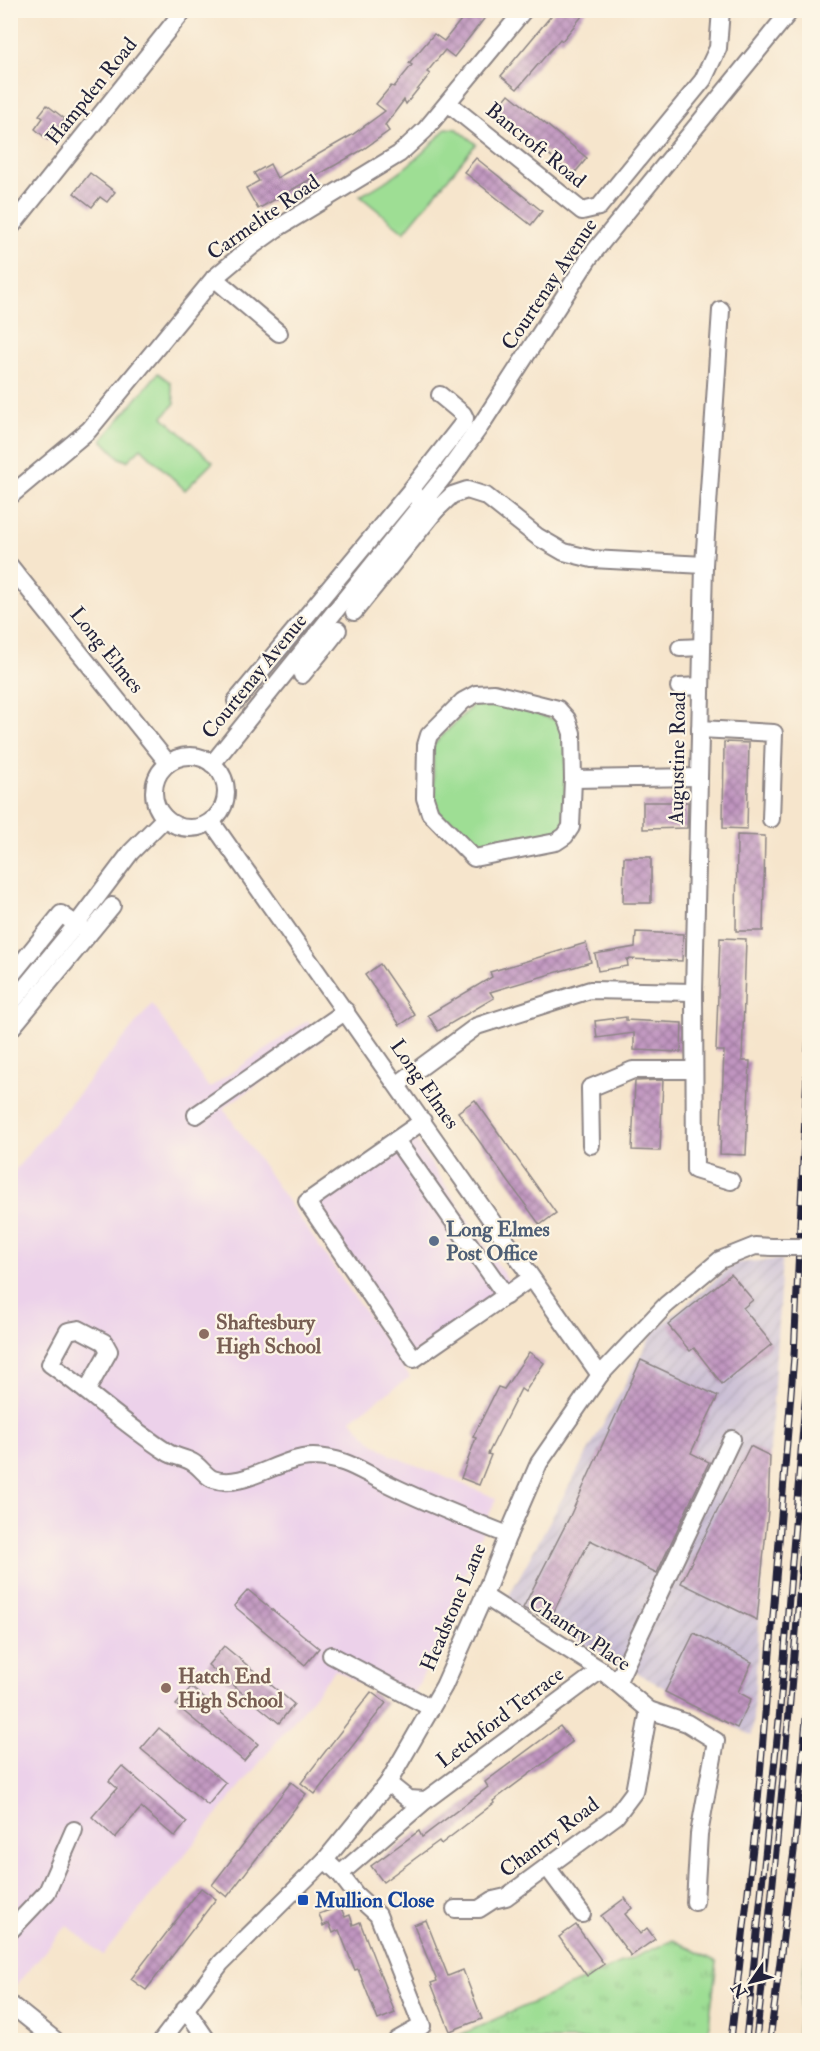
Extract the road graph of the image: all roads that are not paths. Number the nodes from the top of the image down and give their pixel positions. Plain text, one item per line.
1 (184, 10) edge
2 (524, 10) edge
3 (722, 10) edge
4 (791, 10) edge
5 (448, 103) junction
6 (10, 228) edge
7 (214, 278) junction
8 (721, 310) dead end
9 (279, 333) dead end
10 (440, 395) dead end
11 (410, 491) junction
12 (10, 496) edge
13 (430, 505) junction
14 (704, 565) junction
15 (10, 566) edge
16 (338, 630) dead end
17 (318, 644) junction
18 (702, 647) junction
19 (680, 648) dead end
20 (274, 654) junction
21 (296, 671) junction
22 (701, 686) junction
23 (679, 687) dead end
24 (236, 701) dead end
25 (700, 729) junction
26 (168, 763) junction
27 (212, 764) junction
28 (699, 777) junction
29 (573, 779) junction
30 (165, 818) junction
31 (771, 819) dead end
32 (211, 821) junction
33 (112, 906) dead end
34 (83, 929) junction
35 (10, 977) edge
36 (694, 992) junction
37 (10, 1005) edge
38 (346, 1011) junction
39 (10, 1030) edge
40 (694, 1070) junction
41 (398, 1084) junction
42 (196, 1115) dead end
43 (423, 1121) junction
44 (396, 1140) junction
45 (591, 1145) dead end
46 (731, 1181) dead end
47 (810, 1247) edge
48 (531, 1278) junction
49 (506, 1296) junction
50 (600, 1375) junction
51 (87, 1390) dead end
52 (732, 1439) dead end
53 (507, 1535) junction
54 (484, 1596) junction
55 (331, 1655) dead end
56 (601, 1670) junction
57 (617, 1683) junction
58 (431, 1708) junction
59 (649, 1710) junction
60 (388, 1783) junction
61 (426, 1800) junction
62 (74, 1830) dead end
63 (324, 1860) junction
64 (547, 1867) junction
65 (340, 1874) junction
66 (695, 1902) dead end
67 (455, 1910) dead end
68 (582, 1914) dead end
69 (10, 1931) edge
70 (10, 2004) edge
71 (185, 2008) junction
72 (55, 2040) edge
73 (162, 2040) edge
74 (207, 2040) edge
75 (397, 2040) edge

1 - 6 street, Hampden Road
2 - 5 street, Carmelite Road
3 - 5 street, Bancroft Road
4 - 13 street, Courtenay Avenue
5 - 7 street, Carmelite Road
7 - 9 street
7 - 12 street, Carmelite Road
8 - 14 street, Augustine Road
10 - 11 street
11 - 13 street
11 - 20 street
13 - 14 street
13 - 17 street, Courtenay Avenue
14 - 18 street, Augustine Road
15 - 26 street, Long Elmes
16 - 17 street
17 - 21 street, Courtenay Avenue
18 - 19 street
18 - 22 street, Augustine Road
20 - 21 street
20 - 24 street
21 - 27 street, Courtenay Avenue
22 - 23 street
22 - 25 street, Augustine Road
25 - 28 street, Augustine Road
25 - 31 street
26 - 27 street, Courtenay Avenue
26 - 30 street
27 - 32 street, Courtenay Avenue
28 - 29 street
28 - 36 street, Augustine Road
29 - 29 street
30 - 32 street
30 - 34 street
32 - 38 street, Long Elmes
33 - 34 street
34 - 35 street
34 - 37 street
34 - 39 street
36 - 40 street, Augustine Road
36 - 41 street
38 - 41 street, Long Elmes
38 - 42 street
40 - 45 street
40 - 46 street, Augustine Road
41 - 43 street, Long Elmes
43 - 44 street
43 - 48 street, Long Elmes
44 - 49 street
44 - 49 street
47 - 50 street, Headstone Lane, bridge
48 - 49 street
48 - 50 street, Long Elmes
50 - 53 street, Headstone Lane
51 - 53 street
52 - 57 street
53 - 54 street, Headstone Lane
54 - 56 street, Chantry Place
54 - 58 street, Headstone Lane
55 - 58 street
56 - 57 street, Chantry Place
56 - 61 street, Letchford Terrace
57 - 59 street, Chantry Place
58 - 60 street, Headstone Lane
59 - 64 street, Chantry Road
59 - 66 street
60 - 61 street
60 - 63 street, Headstone Lane
61 - 65 street, Letchford Terrace
62 - 69 street
63 - 65 street
63 - 71 street, Headstone Lane
64 - 67 street, Chantry Road
64 - 68 street
65 - 75 street
70 - 72 street
71 - 73 street, Headstone Lane
71 - 74 street

